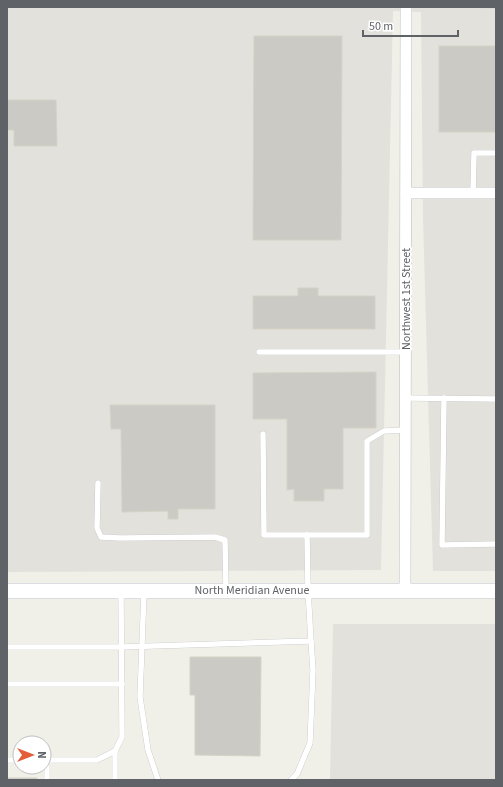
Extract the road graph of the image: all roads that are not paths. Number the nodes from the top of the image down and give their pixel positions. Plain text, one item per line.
1 (406, 7) edge
2 (496, 153) edge
3 (406, 193) junction
4 (473, 193) junction
5 (496, 193) edge
6 (259, 352) dead end
7 (406, 352) junction
8 (406, 398) junction
9 (444, 398) junction
10 (496, 399) edge
11 (406, 430) junction
12 (263, 434) dead end
13 (98, 483) dead end
14 (307, 535) junction
15 (496, 544) edge
16 (308, 590) junction
17 (405, 590) junction
18 (496, 590) edge
19 (7, 591) edge
20 (121, 591) junction
21 (144, 591) junction
22 (226, 591) junction
23 (311, 641) junction
24 (142, 646) junction
25 (7, 647) edge
26 (121, 647) junction
27 (7, 684) edge
28 (122, 684) junction
29 (115, 751) junction
30 (52, 760) edge
31 (115, 780) edge
32 (158, 780) edge
33 (291, 780) edge

1 - 3 street, Northwest 1st Street
2 - 4 lane
3 - 4 street
3 - 7 street, Northwest 1st Street
4 - 5 street
6 - 7 lane
7 - 8 street, Northwest 1st Street
8 - 9 lane
8 - 11 street, Northwest 1st Street
9 - 10 lane
9 - 15 lane
11 - 14 lane
11 - 17 street, Northwest 1st Street
12 - 14 lane
13 - 22 lane
14 - 16 lane
16 - 17 main road, North Meridian Avenue
16 - 22 main road, North Meridian Avenue
16 - 23 lane
17 - 18 main road, North Meridian Avenue
19 - 20 main road, North Meridian Avenue
20 - 21 main road, North Meridian Avenue
20 - 26 lane
21 - 22 main road, North Meridian Avenue
21 - 24 lane
23 - 24 lane
23 - 33 lane
24 - 26 lane
24 - 32 lane
25 - 26 lane
26 - 28 lane
27 - 28 lane
28 - 29 lane
29 - 30 lane
29 - 31 lane

